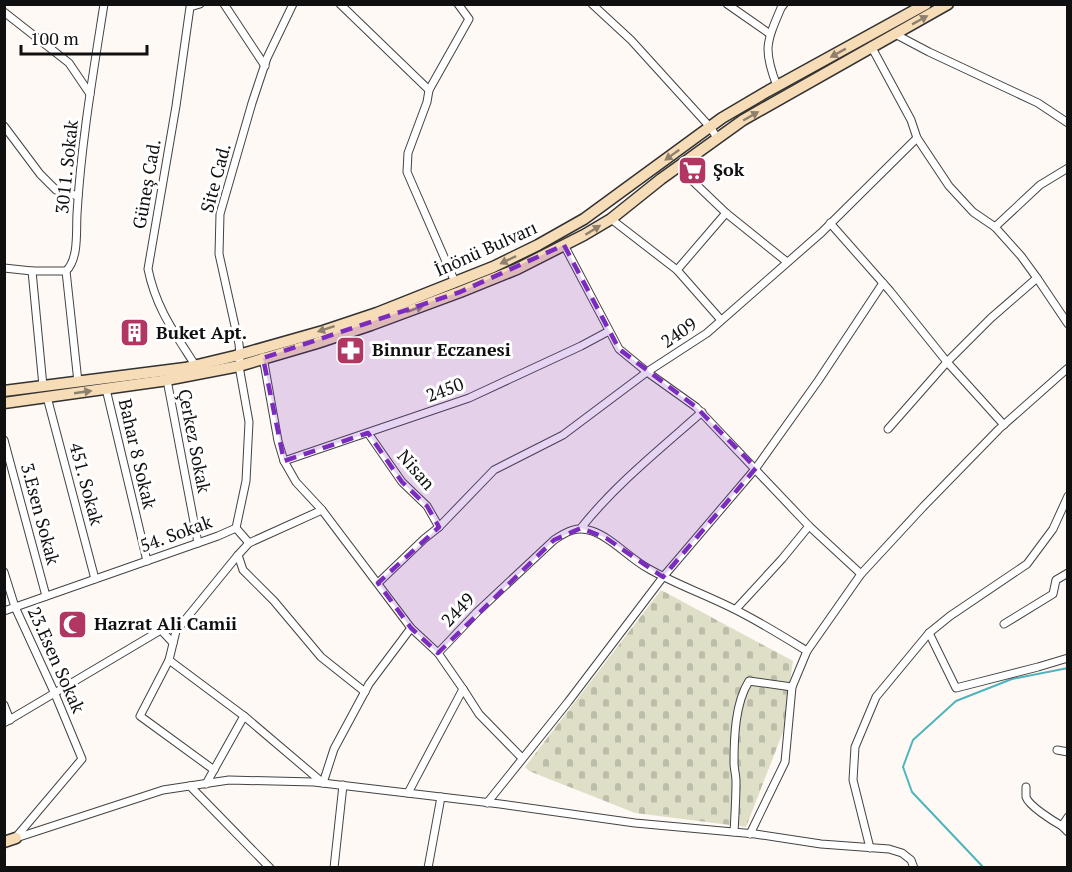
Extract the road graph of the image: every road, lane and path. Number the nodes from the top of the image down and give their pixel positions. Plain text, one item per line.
1 (105, 4) edge
2 (200, 4) edge
3 (224, 4) edge
4 (293, 4) edge
5 (340, 4) edge
6 (458, 4) edge
7 (592, 4) edge
8 (727, 4) edge
9 (784, 4) edge
10 (926, 4) edge
11 (948, 4) edge
12 (4, 12) edge
13 (770, 34) junction
14 (896, 34) junction
15 (865, 38) junction
16 (873, 48) junction
17 (265, 66) junction
18 (777, 86) junction
19 (429, 90) junction
20 (90, 94) junction
21 (1068, 123) edge
22 (4, 126) edge
23 (710, 127) junction
24 (917, 138) junction
25 (718, 139) junction
26 (678, 167) junction
27 (1068, 168) edge
28 (78, 196) junction
29 (726, 213) junction
30 (611, 219) junction
31 (830, 223) junction
32 (995, 227) junction
33 (564, 245) junction
34 (788, 262) junction
35 (4, 268) edge
36 (676, 270) junction
37 (32, 271) junction
38 (66, 271) junction
39 (1036, 278) junction
40 (455, 282) junction
41 (883, 283) junction
42 (721, 320) junction
43 (1068, 324) edge
44 (609, 331) junction
45 (262, 353) junction
46 (240, 354) junction
47 (947, 362) junction
48 (195, 365) junction
49 (240, 366) junction
50 (1068, 368) edge
51 (647, 372) junction
52 (167, 380) junction
53 (78, 382) junction
54 (106, 389) junction
55 (4, 392) edge
56 (45, 392) junction
57 (4, 403) edge
58 (702, 412) junction
59 (1004, 425) junction
60 (888, 429) dead end
61 (368, 433) junction
62 (4, 440) edge
63 (284, 461) junction
64 (756, 468) junction
65 (1068, 496) edge
66 (322, 510) junction
67 (809, 526) junction
68 (439, 527) junction
69 (236, 528) junction
70 (581, 528) junction
71 (198, 543) junction
72 (249, 543) junction
73 (238, 555) junction
74 (147, 561) junction
75 (4, 572) edge
76 (1068, 573) edge
77 (861, 574) junction
78 (663, 577) junction
79 (95, 579) junction
80 (378, 583) junction
81 (46, 596) junction
82 (15, 607) junction
83 (736, 609) junction
84 (4, 611) edge
85 (1004, 624) dead end
86 (411, 628) junction
87 (929, 633) junction
88 (173, 643) junction
89 (807, 651) junction
90 (438, 653) junction
91 (1068, 658) edge
92 (169, 660) junction
93 (792, 687) junction
94 (463, 688) junction
95 (365, 692) junction
96 (55, 694) junction
97 (4, 705) edge
98 (244, 716) junction
99 (7, 722) edge
100 (1057, 750) dead end
101 (1068, 752) edge
102 (522, 758) junction
103 (214, 770) junction
104 (323, 783) junction
105 (206, 784) junction
106 (344, 785) junction
107 (189, 786) junction
108 (1026, 787) dead end
109 (408, 793) junction
110 (441, 797) junction
111 (487, 802) junction
112 (1068, 817) edge
113 (1062, 826) junction
114 (734, 832) junction
115 (1068, 832) edge
116 (750, 834) junction
117 (10, 840) edge
118 (870, 848) junction
119 (270, 867) edge
120 (334, 867) edge
121 (428, 867) edge
122 (914, 867) edge

1 - 20 street, 3011. Sokak
2 - 48 street, Güneş Cad.
3 - 17 street
4 - 17 street, Site Cad.
5 - 19 street
6 - 19 street
7 - 23 street
8 - 13 street
9 - 13 street
10 - 15 main road, İnönü Bulvarı
14 -> 11 main road, İnönü Bulvarı
12 - 20 street
13 - 18 street
14 - 16 main road, İnönü Bulvarı
14 - 21 street
15 - 16 street
15 -> 18 main road, İnönü Bulvarı
16 - 24 street
25 -> 16 main road, İnönü Bulvarı
17 - 46 street, Site Cad.
18 - 23 main road, İnönü Bulvarı
19 - 40 street
20 - 28 street, 3011. Sokak
22 - 28 street
23 - 25 street
23 -> 40 main road, İnönü Bulvarı
24 - 31 street, 2409
24 - 32 street
25 - 26 main road, İnönü Bulvarı
26 - 29 street
26 - 30 main road, İnönü Bulvarı
27 - 32 street
28 - 38 street, 3011. Sokak
29 - 34 street
29 - 36 street
33 -> 30 main road, İnönü Bulvarı
30 - 36 street
31 - 34 street, 2409
31 - 41 street
32 - 39 street
33 - 44 street
45 -> 33 main road, İnönü Bulvarı
34 - 42 street, 2409
35 - 37 street
36 - 42 street
37 - 38 street
37 - 56 street, 451. Sokak
38 - 53 street
39 - 43 street
39 - 47 street
40 -> 45 main road, İnönü Bulvarı
41 - 47 street
41 - 64 street
42 - 51 street, 2409
44 - 51 street
44 - 61 street, 2450
45 - 46 main road, İnönü Bulvarı
45 - 49 main road, İnönü Bulvarı
45 - 63 street, 2449
46 - 48 main road, İnönü Bulvarı
46 - 49 street, Site Cad.
47 - 59 street
47 - 60 street
48 - 53 main road, İnönü Bulvarı
49 - 52 main road, İnönü Bulvarı
49 - 69 street, 54. Sokak
50 - 59 street
51 - 58 street
51 - 68 street, 2409
52 - 54 main road, İnönü Bulvarı
52 - 71 street, Çerkez Sokak
53 - 56 main road, İnönü Bulvarı
56 -> 54 main road, İnönü Bulvarı
54 - 74 street, Bahar 8 Sokak
55 - 56 main road, İnönü Bulvarı
56 - 57 main road
56 - 79 street, 451. Sokak
58 - 64 street
58 - 70 street
59 - 77 street
61 - 63 street, 2450
61 - 68 street, Nisan
62 - 81 street, 3.Esen Sokak
63 - 66 street, 2449
64 - 67 street
64 - 78 street
65 - 87 street
66 - 72 street
66 - 80 street, 2449
67 - 77 street
67 - 83 street
68 - 80 street, 2409
69 - 71 street, 54. Sokak
69 - 72 street
70 - 78 street
70 - 90 street, 2449
71 - 74 street, 54. Sokak
72 - 73 street
73 - 88 street
73 - 95 street
74 - 79 street, 54. Sokak
75 - 82 street, 23.Esen Sokak
76 - 85 street
77 - 89 street
78 - 83 street
78 - 102 street
79 - 81 street, 54. Sokak
80 - 86 street, 2449
81 - 82 street, 54. Sokak
82 - 84 street, 54. Sokak
82 - 96 street, 23.Esen Sokak
83 - 89 street
86 - 90 street, 2449
86 - 95 street
87 - 91 street
87 - 118 street
88 - 92 street
88 - 96 street
89 - 93 street
90 - 94 street
92 - 98 street
92 - 103 street
93 - 114 street
93 - 116 street
94 - 102 street
94 - 109 street
95 - 104 street
96 - 99 street
96 - 117 street, 23.Esen Sokak
97 - 99 street
98 - 103 street
98 - 104 street
100 - 101 street
102 - 111 street
103 - 105 street
104 - 105 street
104 - 106 street
105 - 107 street
106 - 109 street
106 - 120 street
107 - 117 street
107 - 119 street
108 - 113 street
109 - 110 street
110 - 111 street
110 - 121 street
111 - 114 street
112 - 113 street
113 - 115 street
114 - 116 street
116 - 118 street
118 - 122 street

